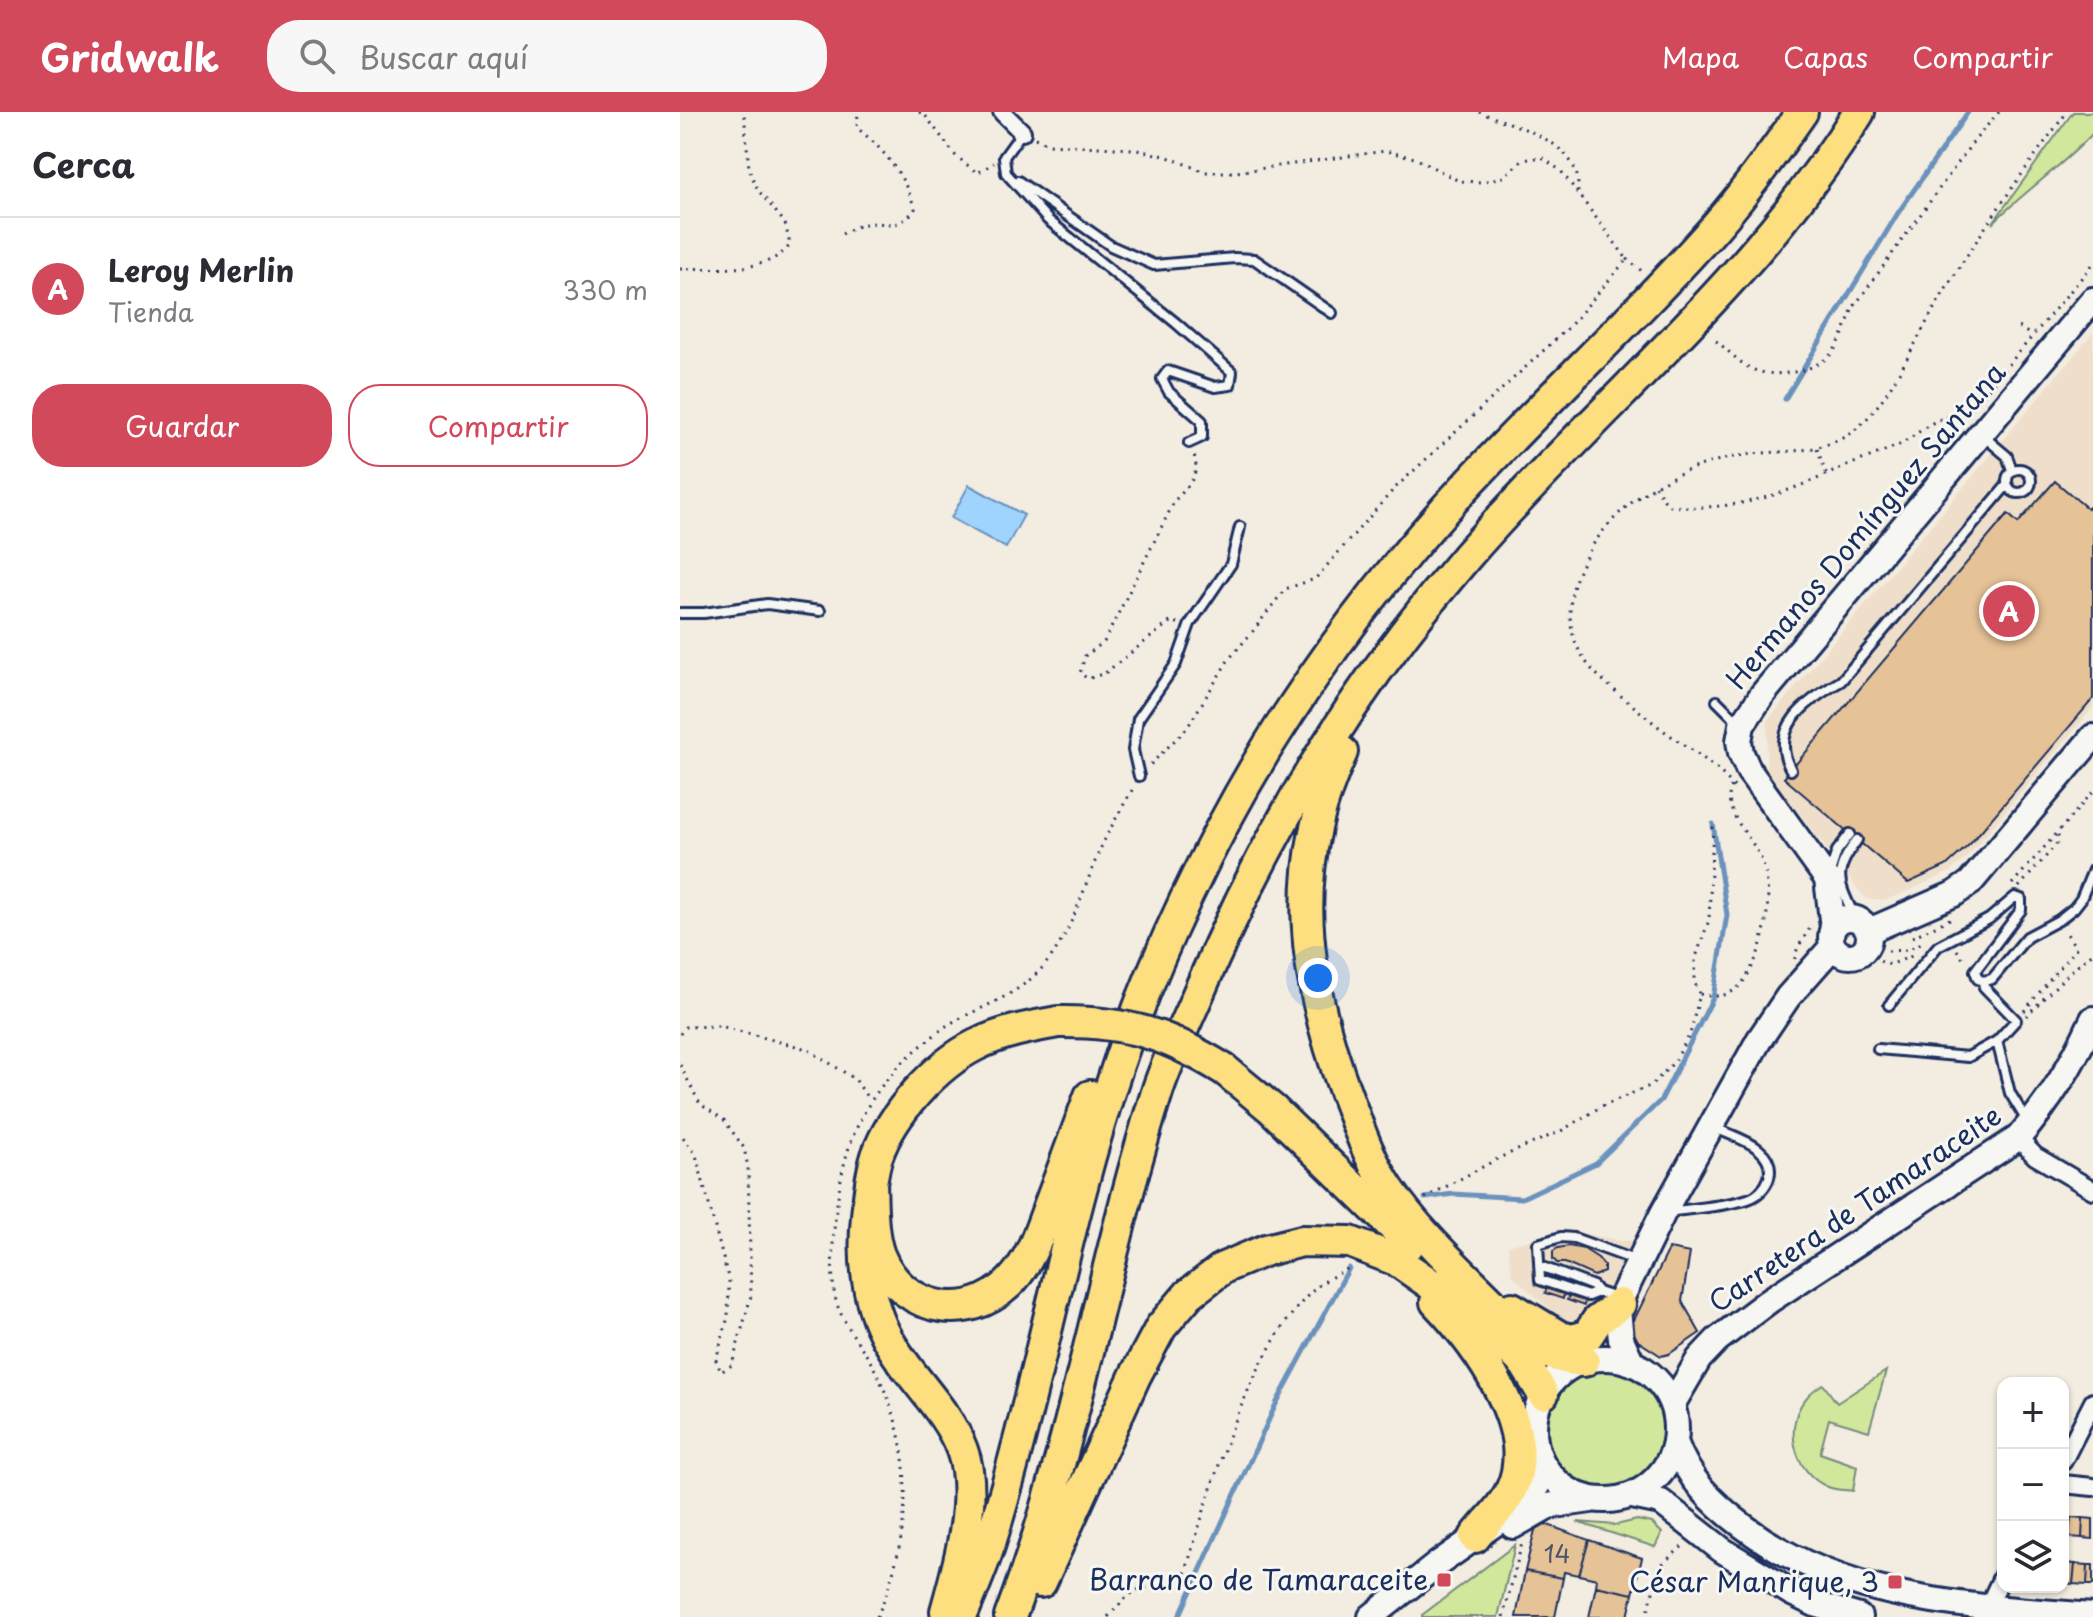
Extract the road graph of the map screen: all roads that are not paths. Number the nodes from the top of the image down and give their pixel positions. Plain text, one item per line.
1 (1002, 112) edge
2 (1802, 112) edge
3 (1859, 112) edge
4 (1022, 132) joint
5 (1006, 173) junction
6 (2093, 300) edge
7 (1332, 313) dead end
8 (1982, 434) junction
9 (1189, 443) road end
10 (2012, 470) junction
11 (2007, 485) junction
12 (1240, 527) dead end
13 (820, 611) dead end
14 (680, 613) edge
15 (1412, 622) junction
16 (1717, 701) dead end
17 (1742, 725) junction
18 (2093, 737) edge
19 (1266, 750) junction
20 (1791, 770) dead end
21 (1139, 776) road end
22 (2093, 870) edge
23 (1827, 879) junction
24 (1841, 928) junction
25 (1983, 981) junction
26 (1889, 1005) dead end
27 (2093, 1019) edge
28 (1997, 1041) junction
29 (1878, 1049) dead end
30 (1711, 1127) junction
31 (2024, 1132) junction
32 (871, 1182) junction
33 (2093, 1190) edge
34 (1663, 1213) junction
35 (1396, 1260) junction
36 (1638, 1262) junction
37 (1472, 1299) junction
38 (1614, 1301) junction
39 (1585, 1360) junction
40 (1632, 1363) junction
41 (1543, 1394) junction
42 (2093, 1402) edge
43 (1672, 1405) junction
44 (1675, 1442) junction
45 (2069, 1449) edge
46 (1541, 1462) junction
47 (2069, 1485) edge
48 (2093, 1487) edge
49 (1632, 1496) junction
50 (1592, 1500) junction
51 (1475, 1537) junction
52 (1424, 1577) junction
53 (1997, 1587) edge
54 (1814, 1610) edge
55 (1985, 1612) edge
56 (2093, 1616) edge
57 (944, 1617) edge
58 (961, 1617) edge
59 (1010, 1617) edge
60 (1025, 1617) edge
61 (1371, 1617) edge
62 (1859, 1617) edge

1 - 4 street
2 - 19 highway
3 - 15 highway
4 - 5 lane
5 - 7 lane
5 - 9 lane
6 - 8 main road, Hermanos Domínguez Santana
8 - 10 lane
8 - 17 main road, Hermanos Domínguez Santana
10 - 11 lane
10 - 11 lane
11 - 20 lane
12 - 21 lane
13 - 14 lane
15 - 37 highway
15 - 59 highway
16 - 17 lane
17 - 23 main road, Hermanos Domínguez Santana
18 - 24 main road
19 - 32 highway
19 - 58 highway
22 - 25 lane
23 - 24 main road, Hermanos Domínguez Santana
23 - 24 lane
24 - 30 main road
25 - 26 lane
25 - 28 lane
27 - 31 main road, Carretera de Tamaraceite
28 - 29 lane
28 - 31 lane
30 - 34 main road
30 - 34 lane
31 - 33 street
31 - 43 main road, Carretera de Tamaraceite
32 - 37 highway, bridge
32 - 57 highway
34 - 36 main road
35 - 37 highway
35 - 51 highway
35 - 60 highway
36 - 38 main road
36 - 38 lane
37 - 38 highway
37 - 39 highway
37 - 41 highway
38 - 39 main road
38 - 40 main road
39 - 40 main road
39 - 41 main road
40 - 43 main road
41 - 46 main road
42 - 45 street
43 - 44 main road
44 - 49 main road
44 - 55 main road
46 - 50 main road
46 - 51 main road
47 - 48 street
49 - 50 main road
49 - 54 main road
50 - 52 main road
51 - 52 main road
52 - 61 main road
53 - 55 street
54 - 62 main road
55 - 56 main road

